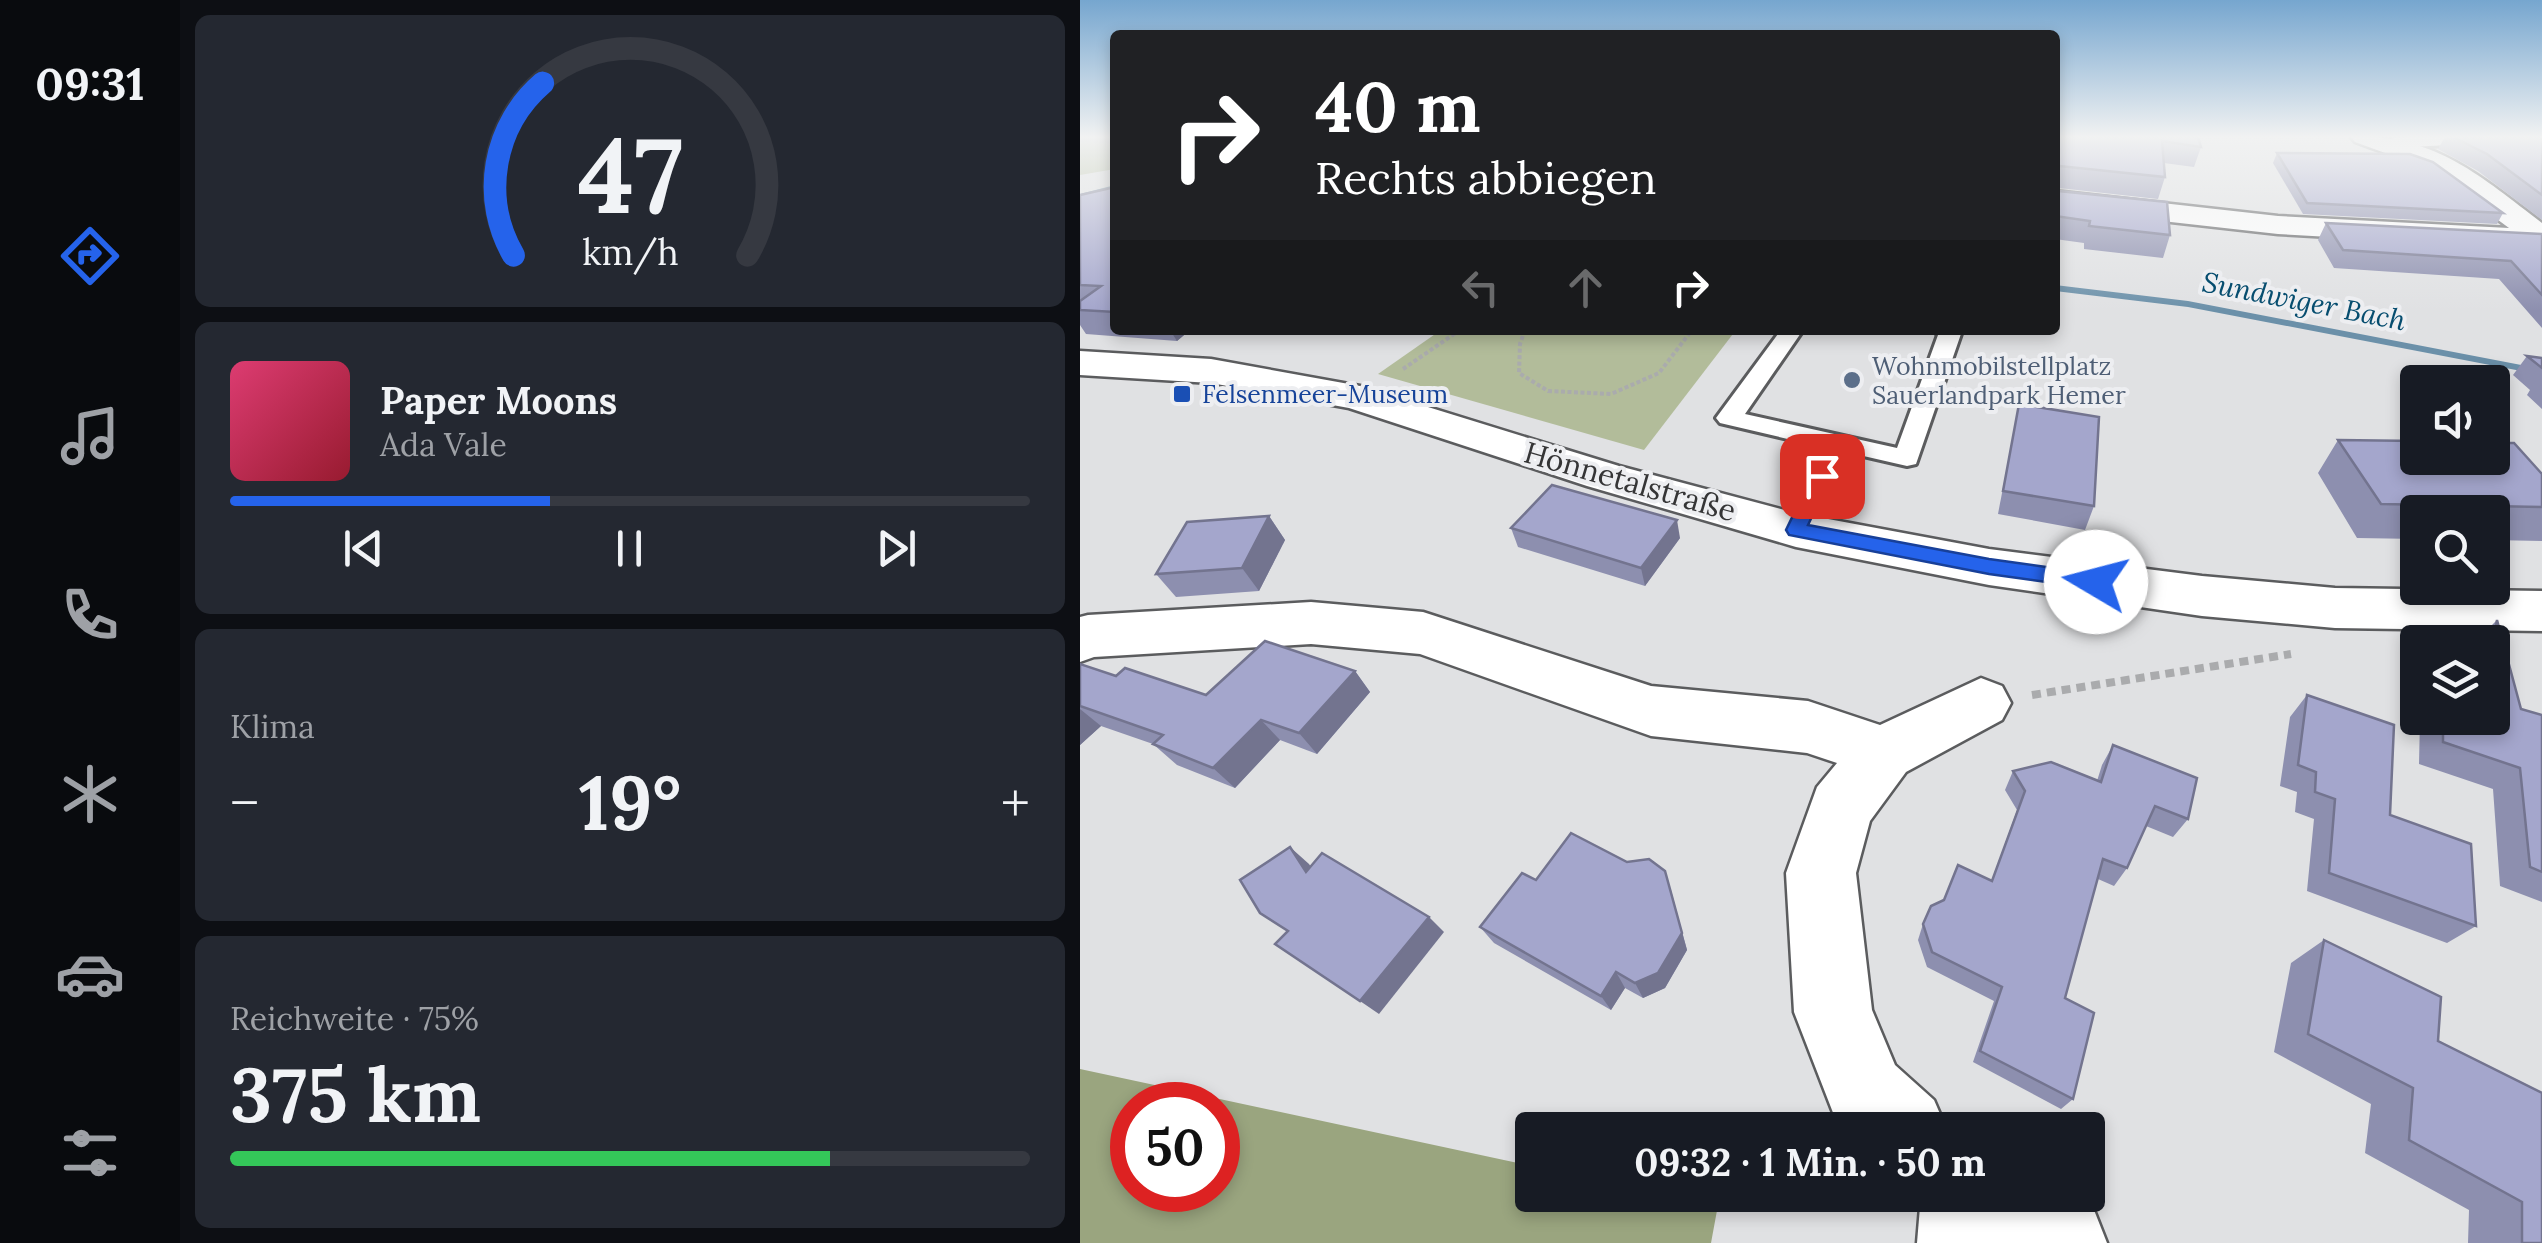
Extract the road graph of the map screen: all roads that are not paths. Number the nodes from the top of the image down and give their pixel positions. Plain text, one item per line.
1 (2485, 195) edge
2 (2060, 201) edge
3 (2542, 238) edge
4 (1788, 335) edge
5 (1950, 335) edge
6 (1080, 362) edge
7 (1836, 445) junction
8 (1796, 530) junction
9 (2542, 611) edge
10 (1080, 640) edge
11 (1981, 703) road end
12 (1884, 753) junction
13 (1885, 1112) edge
14 (1965, 1212) edge
15 (2007, 1212) edge
16 (1964, 1243) edge
17 (2061, 1243) edge

1 - 3 street
2 - 3 street
4 - 7 lane
5 - 7 lane
6 - 8 street, Hönnetalstraße
7 - 8 lane
8 - 9 street, Hönnetalstraße
10 - 12 street
11 - 12 street
12 - 13 street
14 - 16 street
15 - 17 street

